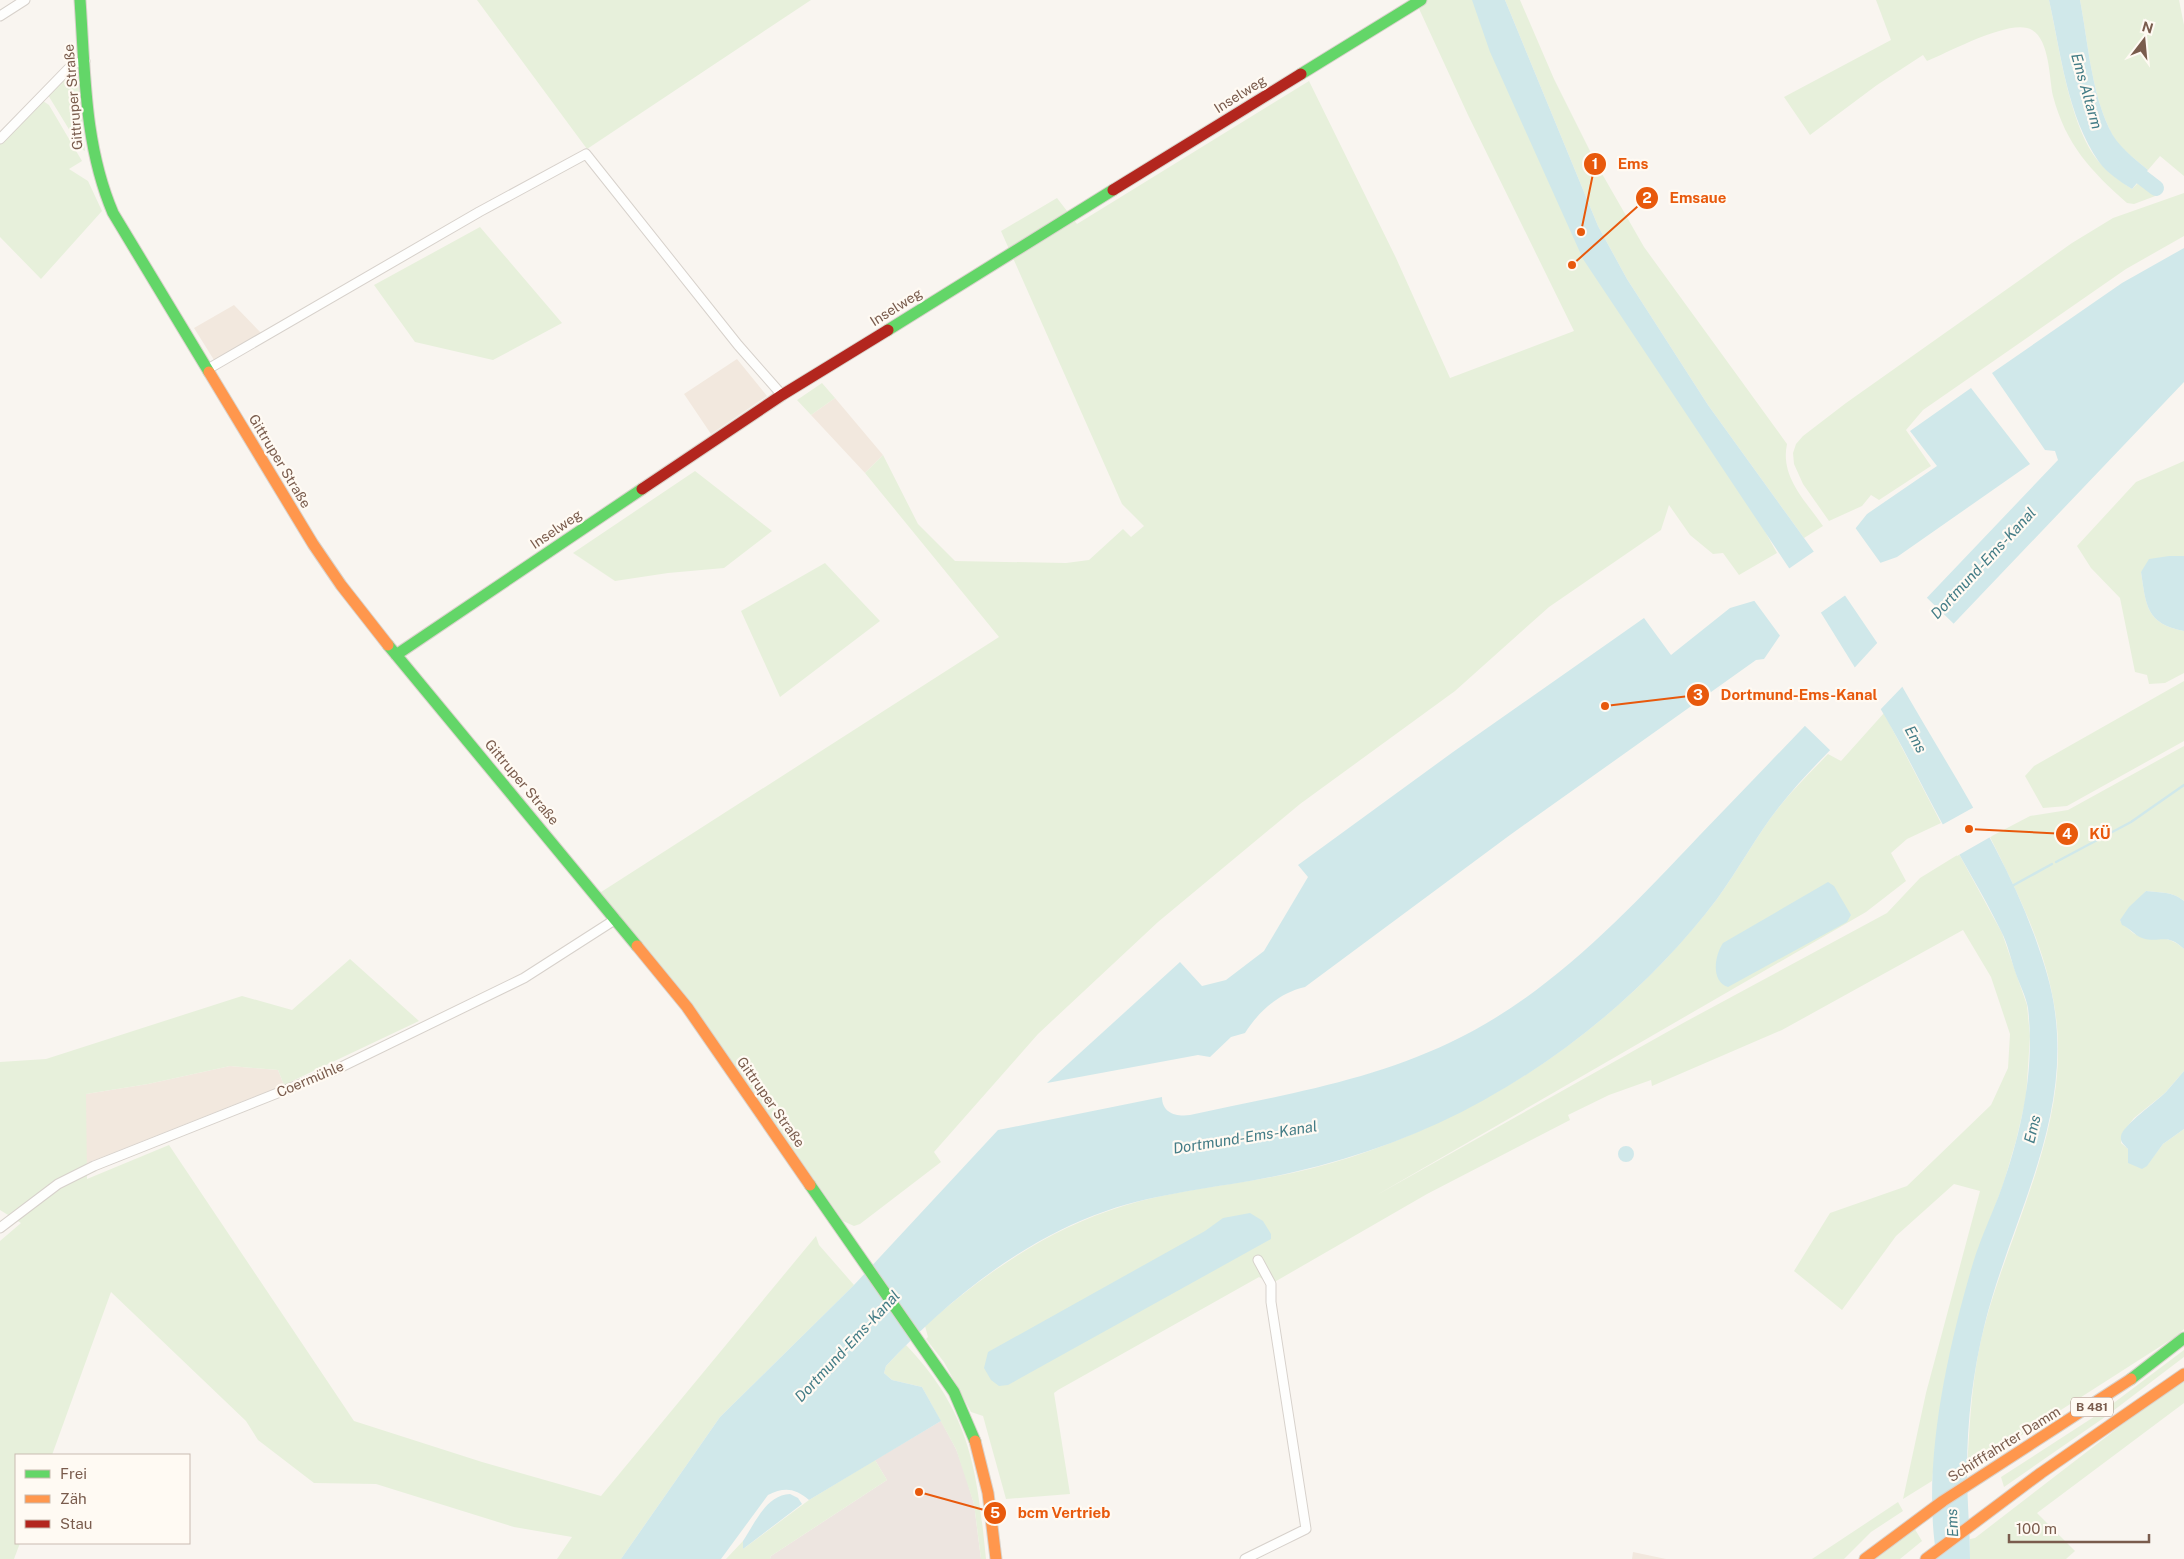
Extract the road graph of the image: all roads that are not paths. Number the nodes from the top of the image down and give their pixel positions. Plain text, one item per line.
1 (25, 0) edge
2 (80, 0) edge
3 (1421, 0) edge
4 (0, 16) edge
5 (85, 61) junction
6 (0, 139) edge
7 (208, 369) junction
8 (782, 394) junction
9 (396, 655) junction
10 (616, 919) junction
11 (0, 1228) edge
12 (1258, 1260) dead end
13 (2184, 1338) edge
14 (2184, 1374) edge
15 (996, 1559) edge
16 (1245, 1559) edge
17 (1865, 1559) edge
18 (1926, 1559) edge

1 - 4 street
2 - 5 main road, Gittruper Straße
3 - 8 main road, Inselweg
5 - 6 street
5 - 7 main road, Gittruper Straße
7 - 8 street
7 - 9 main road, Gittruper Straße
8 - 9 main road, Inselweg
9 - 10 main road, Gittruper Straße
10 - 11 street, Coermühle
10 - 15 main road, Gittruper Straße
12 - 16 street
13 - 17 main road, Schifffahrter Damm / B 481
14 - 18 main road

